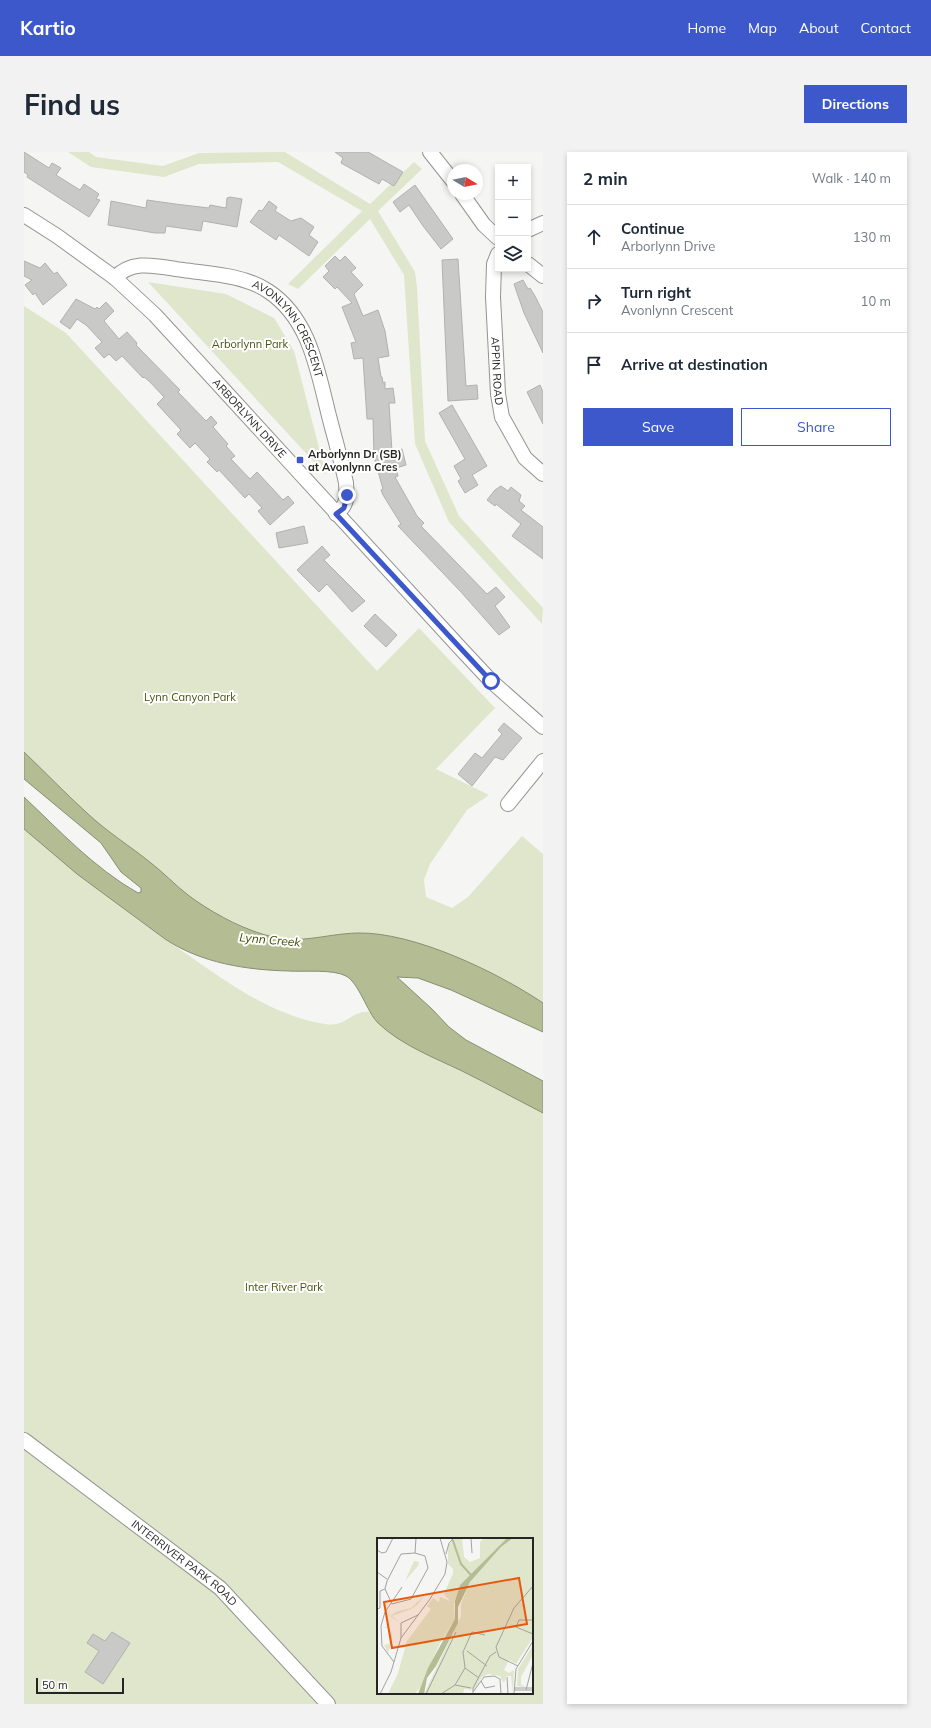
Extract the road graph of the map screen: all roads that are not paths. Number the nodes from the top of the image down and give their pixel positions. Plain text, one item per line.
1 (430, 152) edge
2 (447, 173) edge
3 (466, 200) edge
4 (24, 214) edge
5 (543, 223) edge
6 (531, 229) edge
7 (496, 236) edge
8 (495, 262) edge
9 (531, 266) edge
10 (543, 276) edge
11 (115, 278) junction
12 (543, 474) edge
13 (336, 514) junction
14 (543, 727) edge
15 (543, 761) edge
16 (508, 804) dead end
17 (24, 1440) edge
18 (328, 1704) edge

1 - 2 street
3 - 7 street
4 - 11 street, ARBORLYNN DRIVE
5 - 6 street
8 - 12 street, APPIN ROAD
9 - 10 street
11 - 13 street, ARBORLYNN DRIVE
11 - 13 street, AVONLYNN CRESCENT
13 - 14 street, ARBORLYNN DRIVE
15 - 16 street
17 - 18 street, INTERRIVER PARK ROAD

